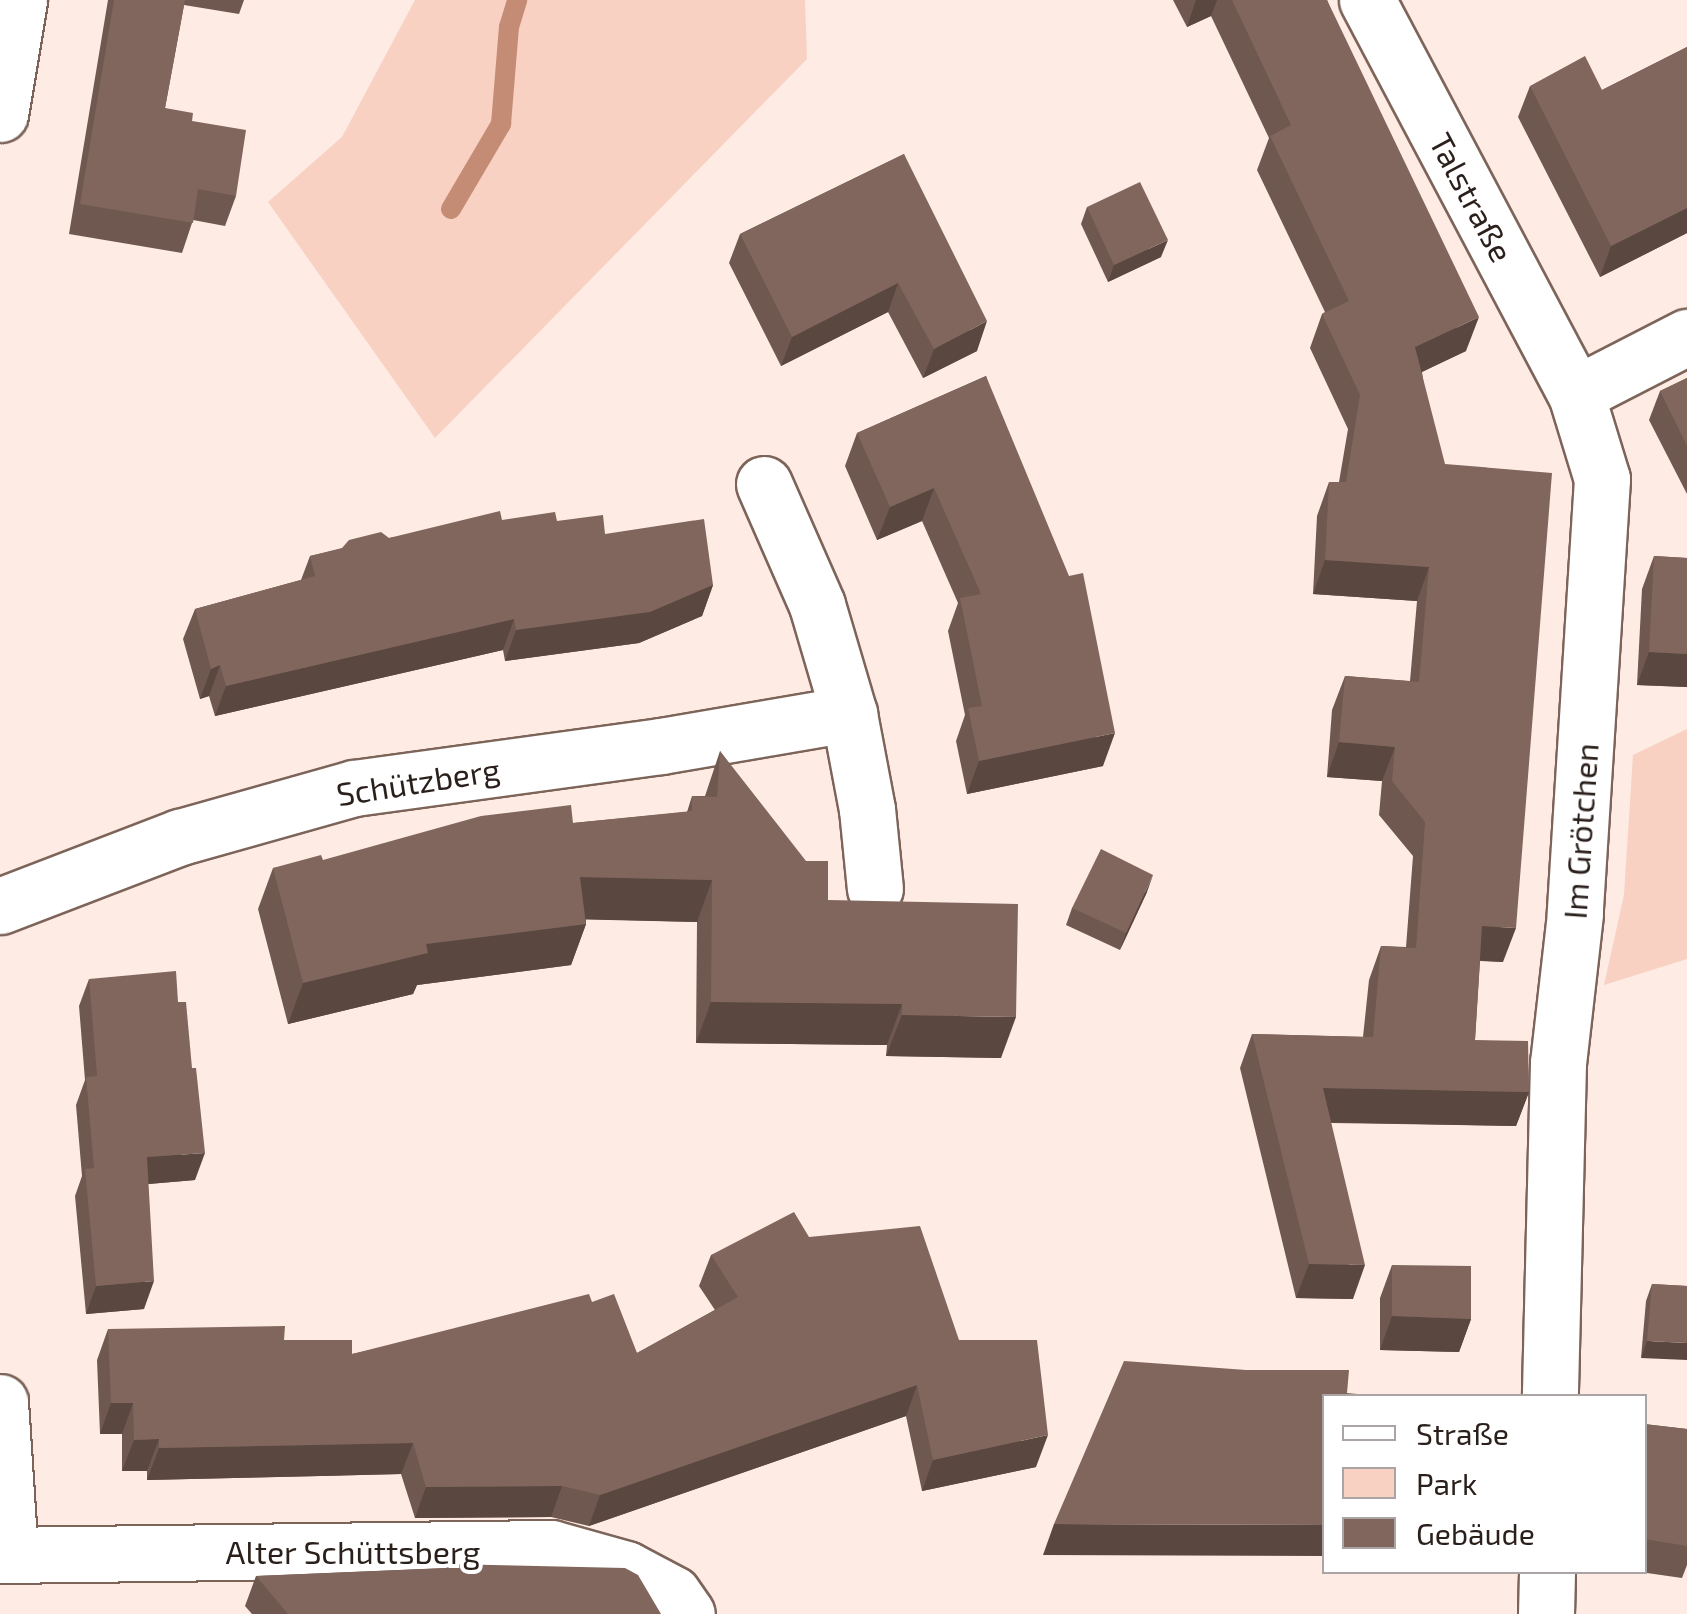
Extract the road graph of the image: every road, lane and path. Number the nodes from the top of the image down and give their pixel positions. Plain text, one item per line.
1 (19, 0) edge
2 (1367, 0) edge
3 (0, 114) edge
4 (1687, 338) edge
5 (1576, 394) junction
6 (764, 484) dead end
7 (850, 714) junction
8 (876, 889) dead end
9 (0, 906) edge
10 (1550, 1394) edge
11 (0, 1402) edge
12 (5, 1555) edge
13 (1547, 1574) edge
14 (687, 1614) edge
15 (1546, 1614) edge

1 - 3 street
2 - 5 street, Talstraße
4 - 5 street
5 - 10 street, Im Grötchen
6 - 7 street
7 - 8 street
7 - 9 street, Schützberg
11 - 12 street
12 - 14 street, Alter Schüttsberg
13 - 15 street

